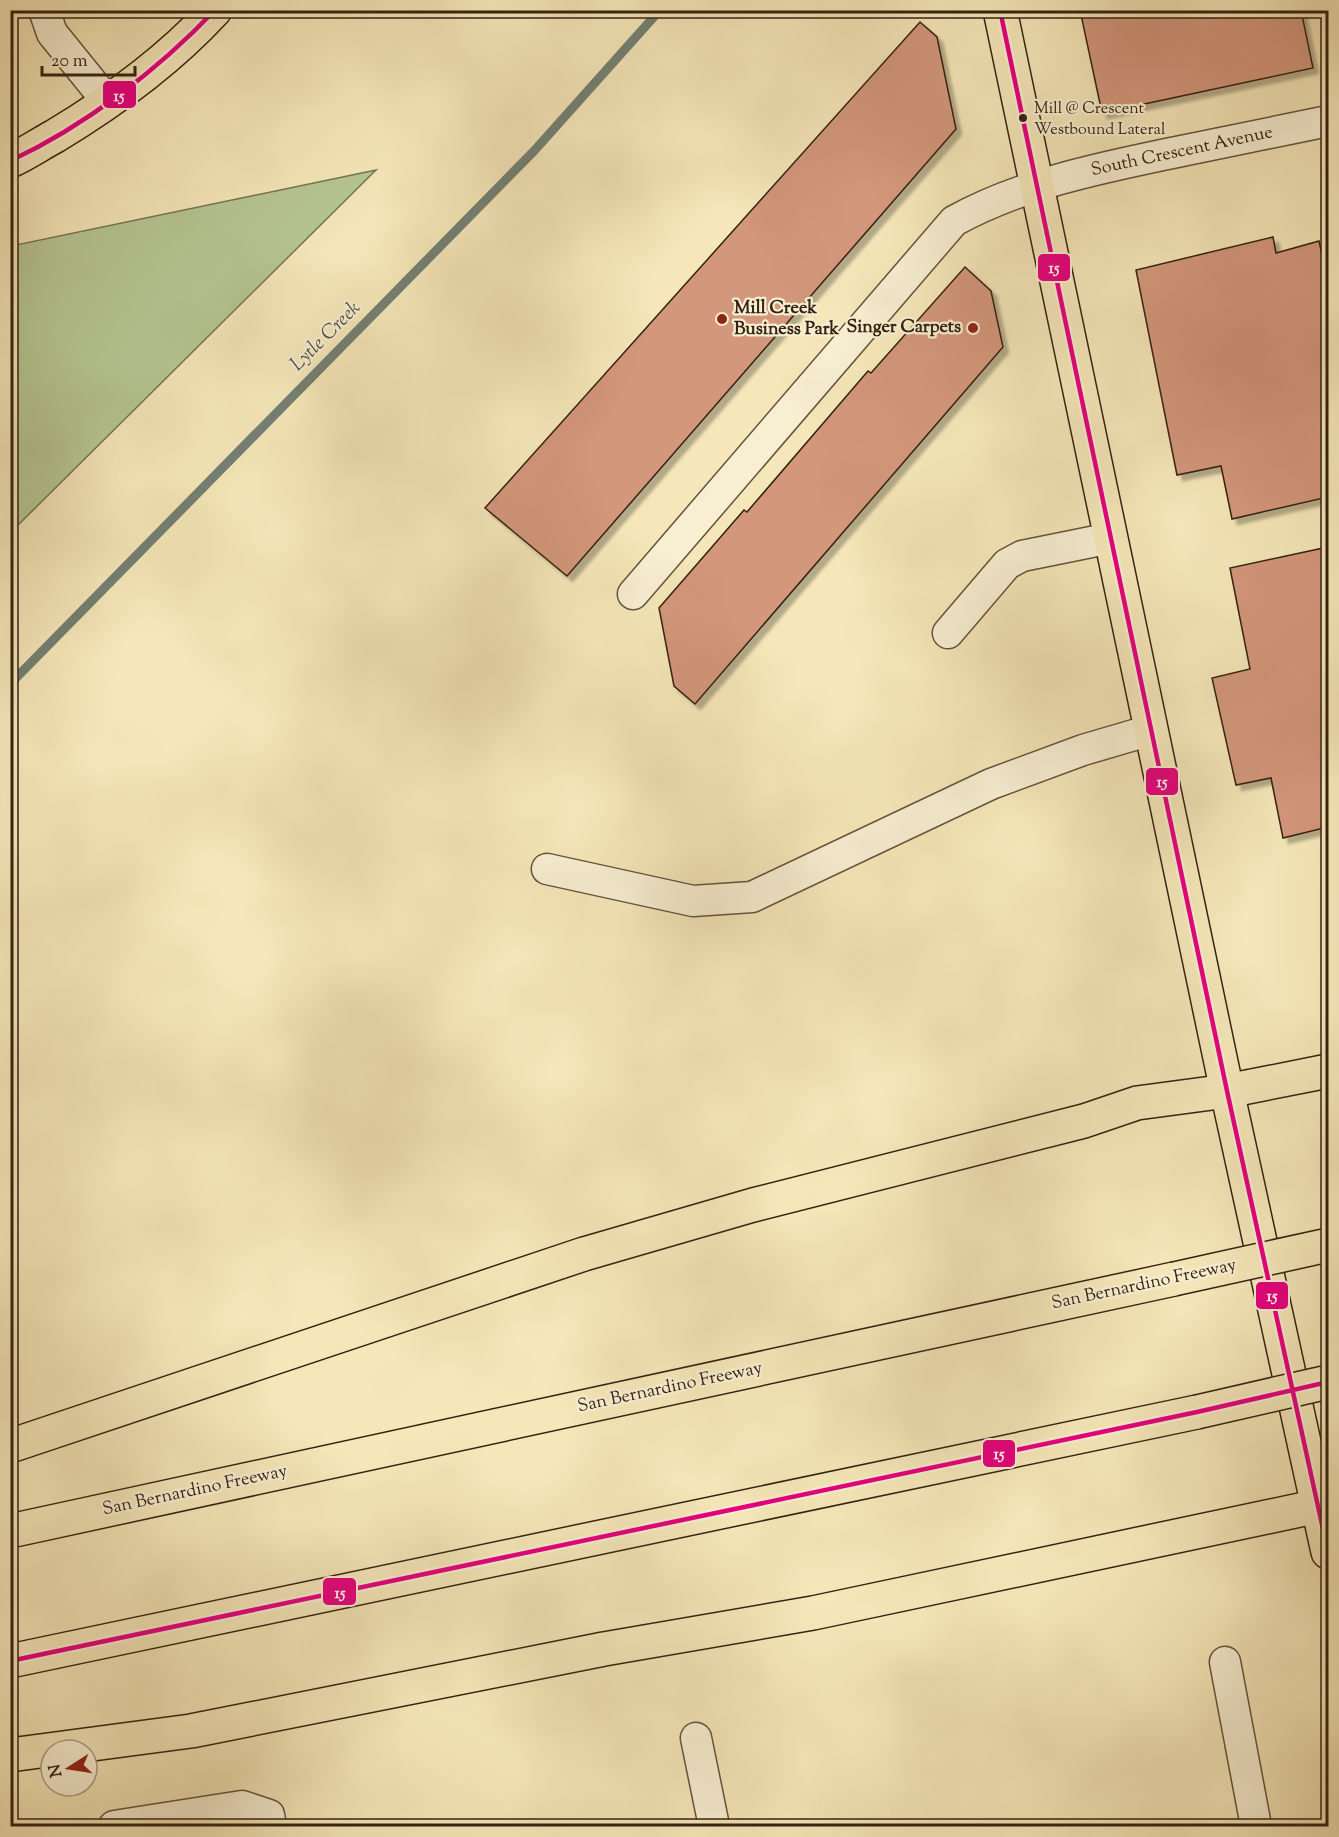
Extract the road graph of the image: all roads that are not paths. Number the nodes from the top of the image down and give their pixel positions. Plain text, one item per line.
1 (44, 10) edge
2 (215, 10) edge
3 (1000, 10) edge
4 (107, 101) junction
5 (1329, 121) edge
6 (10, 161) edge
7 (1036, 187) junction
8 (1111, 538) junction
9 (633, 594) dead end
10 (948, 633) dead end
11 (1151, 730) junction
12 (547, 869) dead end
13 (1329, 1071) edge
14 (1227, 1091) junction
15 (1329, 1245) edge
16 (1329, 1382) edge
17 (10, 1446) edge
18 (1324, 1505) edge
19 (10, 1531) edge
20 (1329, 1552) edge
21 (10, 1661) edge
22 (1225, 1662) dead end
23 (696, 1738) dead end
24 (10, 1755) edge
25 (114, 1827) edge
26 (271, 1827) edge
27 (714, 1827) edge
28 (1257, 1827) edge

1 - 4 street
2 - 4 main road
3 - 7 main road
4 - 6 main road
5 - 7 street, South Crescent Avenue
7 - 8 main road
7 - 9 street, South Crescent Avenue
8 - 10 street
8 - 11 main road
11 - 12 street
11 - 14 main road
13 - 14 main road
14 - 17 main road
14 - 18 main road
15 - 19 main road, San Bernardino Freeway, bridge
16 - 21 main road, bridge
18 - 20 main road
18 - 24 main road
22 - 28 street
23 - 27 street
25 - 26 street

